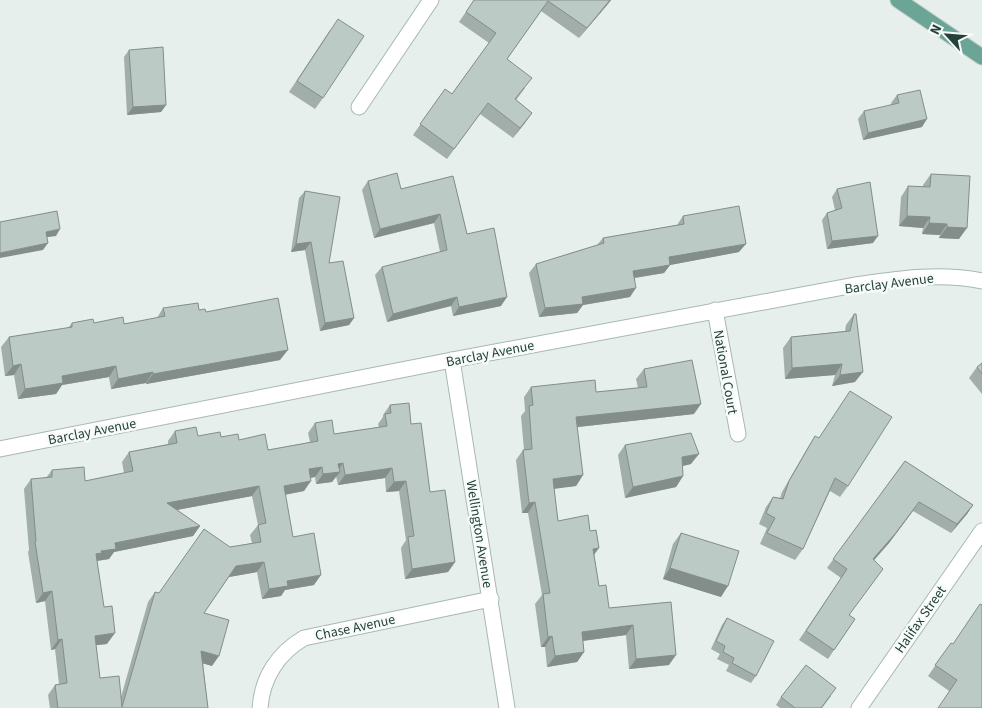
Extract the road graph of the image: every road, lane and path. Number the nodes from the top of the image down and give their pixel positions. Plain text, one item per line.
1 (431, 0) edge
2 (898, 0) edge
3 (982, 57) edge
4 (359, 107) dead end
5 (982, 281) edge
6 (715, 310) junction
7 (452, 360) junction
8 (738, 434) dead end
9 (0, 449) edge
10 (982, 531) edge
11 (490, 598) junction
12 (260, 708) edge
13 (508, 708) edge
14 (859, 708) edge

1 - 4 street
2 - 3 main road
5 - 6 street, Barclay Avenue
6 - 7 street, Barclay Avenue
6 - 8 street, National Court
7 - 9 street, Barclay Avenue
7 - 11 street, Wellington Avenue
10 - 14 street, Halifax Street
11 - 12 street, Chase Avenue
11 - 13 street, Wellington Avenue

